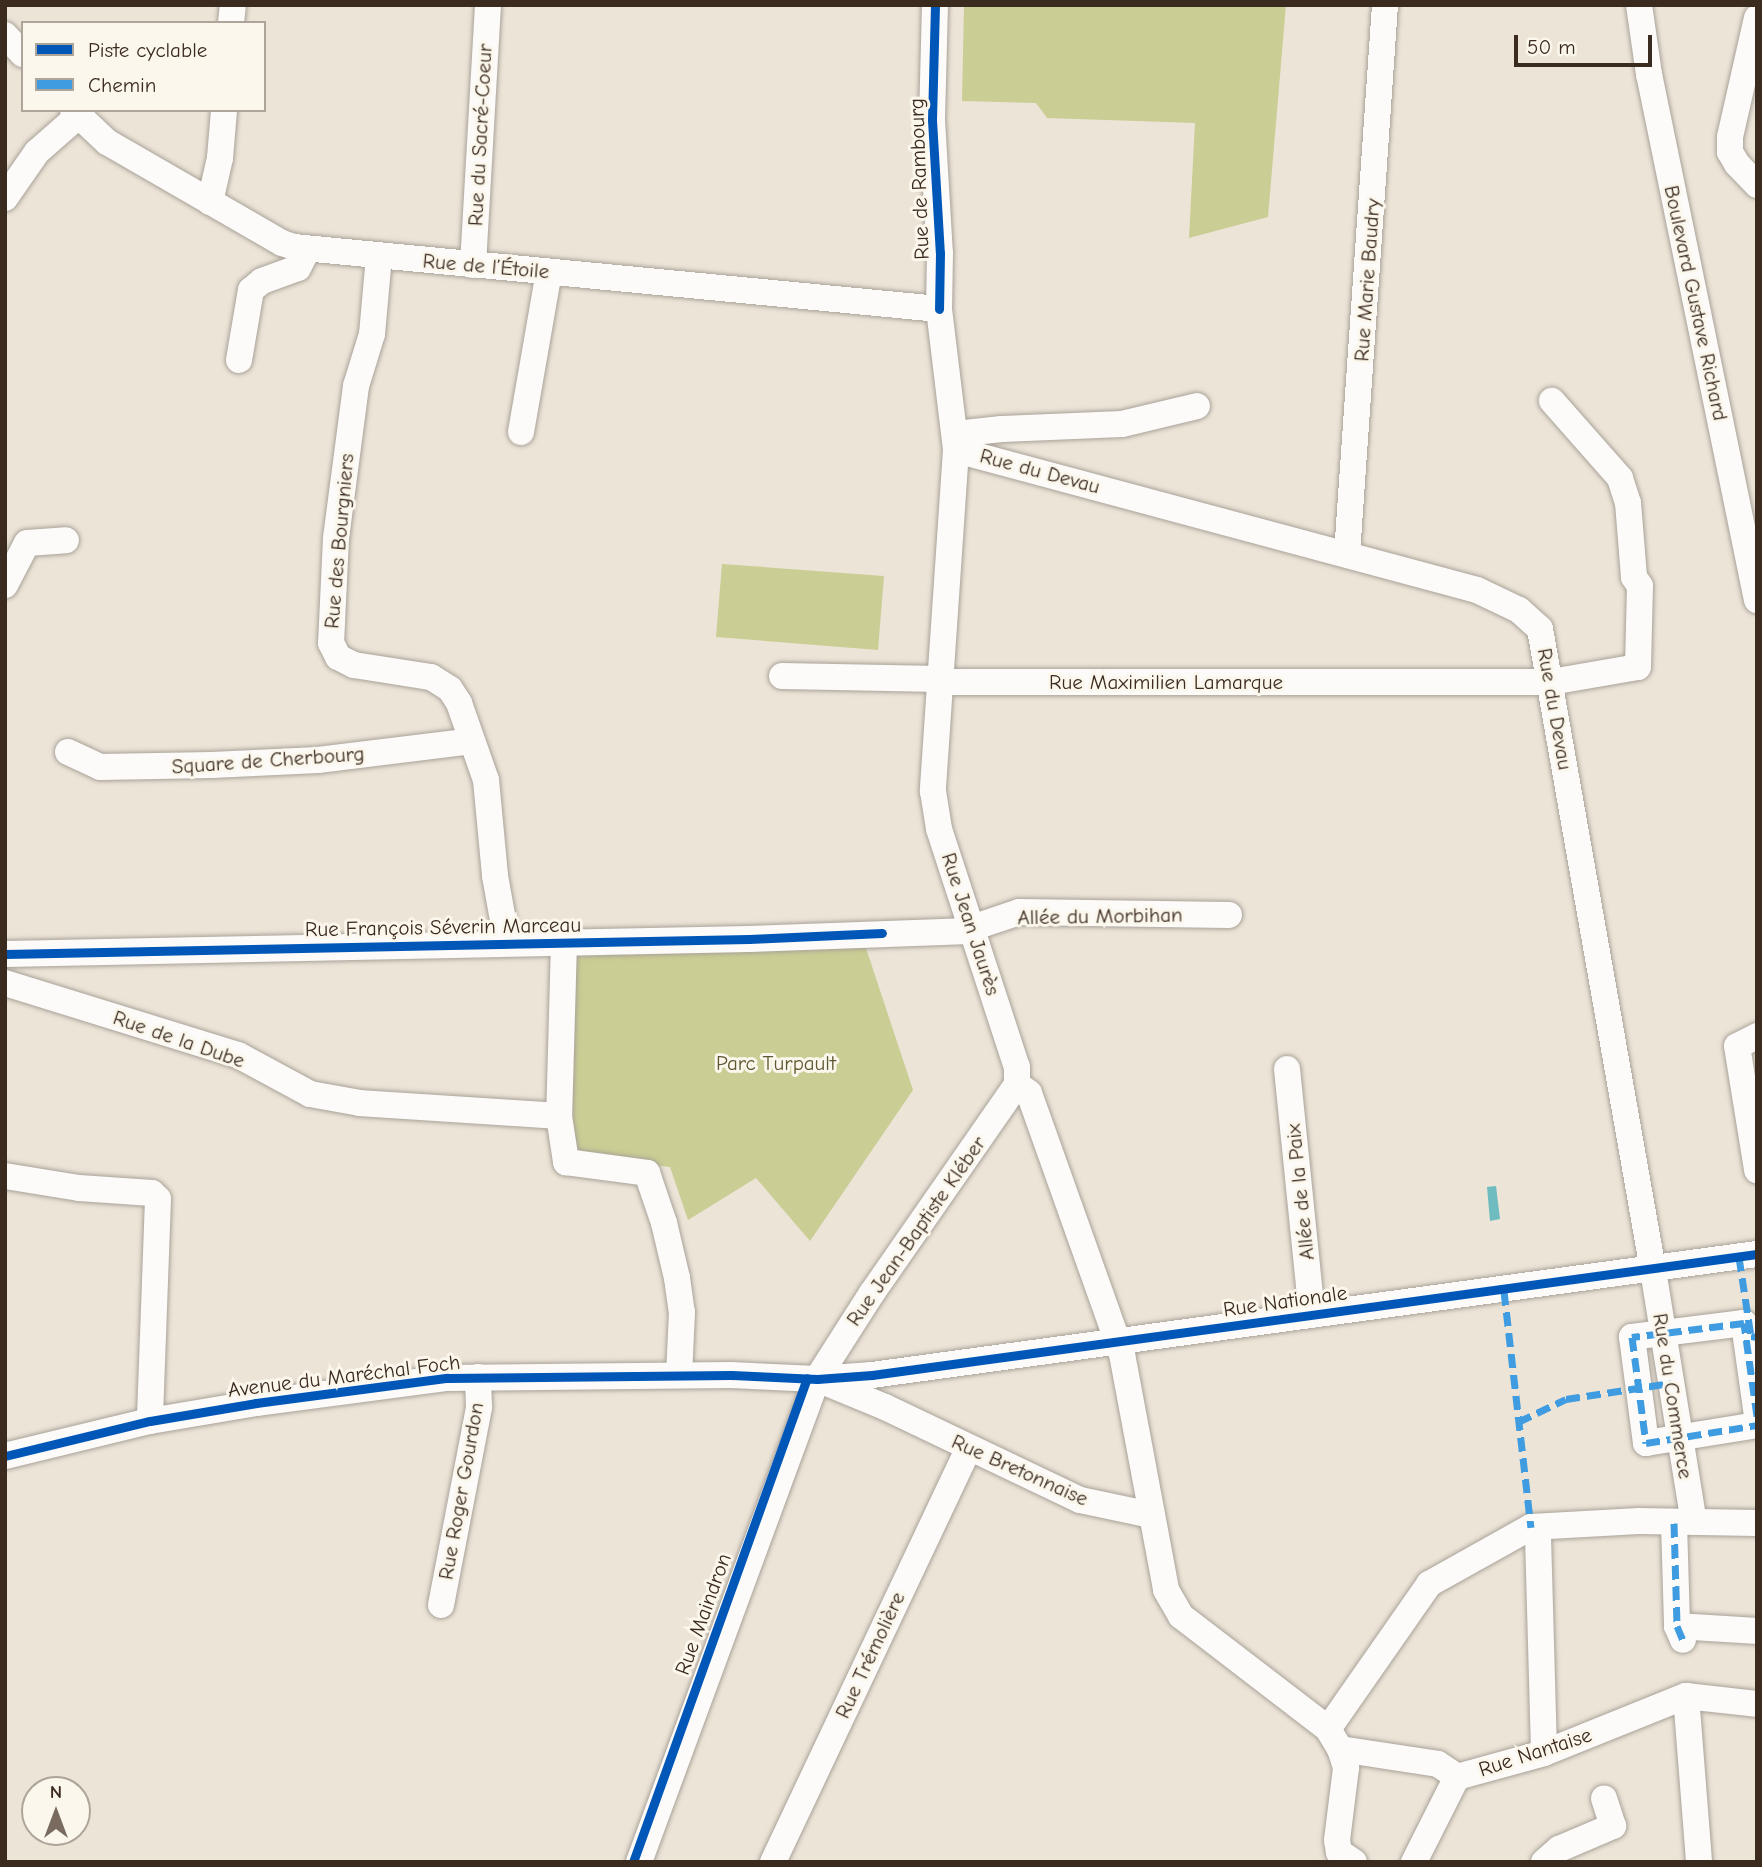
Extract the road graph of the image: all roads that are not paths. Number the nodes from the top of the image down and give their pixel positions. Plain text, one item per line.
1 (488, 5) edge
2 (935, 5) edge
3 (1385, 5) edge
4 (1639, 5) edge
5 (1757, 18) edge
6 (5, 35) edge
7 (21, 52) edge
8 (224, 112) edge
9 (76, 113) edge
10 (1757, 185) edge
11 (5, 198) edge
12 (210, 202) junction
13 (307, 250) junction
14 (379, 256) junction
15 (473, 265) junction
16 (549, 272) junction
17 (939, 309) junction
18 (239, 360) dead end
19 (1552, 401) dead end
20 (1197, 406) dead end
21 (522, 432) dead end
22 (955, 442) junction
23 (66, 540) dead end
24 (1347, 554) junction
25 (5, 585) edge
26 (1757, 600) edge
27 (782, 676) dead end
28 (940, 679) junction
29 (1552, 682) junction
30 (471, 741) junction
31 (68, 751) dead end
32 (1229, 915) dead end
33 (972, 929) junction
34 (507, 942) junction
35 (564, 942) junction
36 (5, 954) edge
37 (5, 983) edge
38 (1757, 1036) edge
39 (1287, 1069) dead end
40 (1017, 1084) junction
41 (559, 1116) junction
42 (1757, 1170) edge
43 (5, 1176) edge
44 (1757, 1254) edge
45 (1653, 1270) junction
46 (1312, 1315) junction
47 (1663, 1334) junction
48 (1117, 1340) junction
49 (679, 1375) junction
50 (478, 1377) junction
51 (817, 1379) junction
52 (1757, 1416) edge
53 (150, 1421) junction
54 (1757, 1425) edge
55 (1680, 1438) junction
56 (968, 1448) junction
57 (5, 1456) edge
58 (1151, 1515) junction
59 (1684, 1522) junction
60 (1757, 1522) edge
61 (1531, 1527) junction
62 (441, 1605) dead end
63 (1757, 1631) edge
64 (1686, 1696) junction
65 (1757, 1704) edge
66 (1334, 1739) junction
67 (1544, 1753) junction
68 (1457, 1777) junction
69 (1604, 1798) dead end
70 (639, 1862) edge
71 (773, 1862) edge
72 (1354, 1862) edge
73 (1414, 1862) edge
74 (1544, 1862) edge
75 (1699, 1862) edge

1 - 15 street, Rue du Sacré-Coeur
2 - 17 street, Rue de Rambourg
3 - 24 street, Rue Marie Baudry
4 - 26 street, Boulevard Gustave Richard
5 - 10 street
6 - 7 street
8 - 12 street
9 - 11 street
9 - 12 street, Rue de l’Étoile
12 - 13 street, Rue de l’Étoile
13 - 14 street, Rue de l’Étoile
13 - 18 street
14 - 15 street, Rue de l’Étoile
14 - 30 street, Rue des Bourgniers
15 - 16 street, Rue de l’Étoile
16 - 17 street, Rue de l’Étoile
16 - 21 street
17 - 22 street, Rue Jean Jaurès
19 - 29 street, Rue Maximilien Lamarque
20 - 22 street
22 - 24 street, Rue du Devau
22 - 28 street, Rue Jean Jaurès
23 - 25 street
24 - 29 street, Rue du Devau
27 - 28 street, Rue Maximilien Lamarque
28 - 29 street, Rue Maximilien Lamarque
28 - 33 street, Rue Jean Jaurès
29 - 45 street, Rue du Devau
30 - 31 street, Square de Cherbourg
30 - 34 street, Rue des Bourgniers
32 - 33 street, Allée du Morbihan
33 - 35 street, Rue François Séverin Marceau
33 - 40 street, Rue Jean Jaurès
34 - 35 street, Rue François Séverin Marceau
34 - 36 street, Rue François Séverin Marceau
35 - 41 street
37 - 41 street, Rue de la Dube
38 - 42 street
39 - 46 street, Allée de la Paix
40 - 48 street, Rue Jean Jaurès
40 - 51 street, Rue Jean-Baptiste Kléber
41 - 49 street
43 - 53 street
44 - 45 street, Rue Nationale
45 - 46 street, Rue Nationale
45 - 47 street, Rue du Commerce
46 - 48 street, Rue Nationale
47 - 52 street
47 - 55 street, Rue du Commerce
48 - 51 street, Rue Nationale
48 - 58 street, Rue Jean Jaurès
49 - 50 street, Avenue du Maréchal Foch
49 - 51 street, Avenue du Maréchal Foch
50 - 53 street, Avenue du Maréchal Foch
50 - 62 street, Rue Roger Gourdon
51 - 56 street, Rue Bretonnaise
51 - 70 street, Rue Maindron
53 - 57 street, Avenue du Maréchal Foch
54 - 55 street
55 - 59 street, Rue du Commerce
56 - 58 street, Rue Bretonnaise
56 - 71 street, Rue Trémolière
58 - 66 street
59 - 60 street
59 - 61 street
59 - 63 street, Rue du Commerce
61 - 66 street
61 - 67 street
64 - 65 street
64 - 67 street, Rue Nantaise
64 - 75 street
66 - 68 street, Rue Nantaise
66 - 72 street
67 - 68 street, Rue Nantaise
68 - 73 street
69 - 74 street

